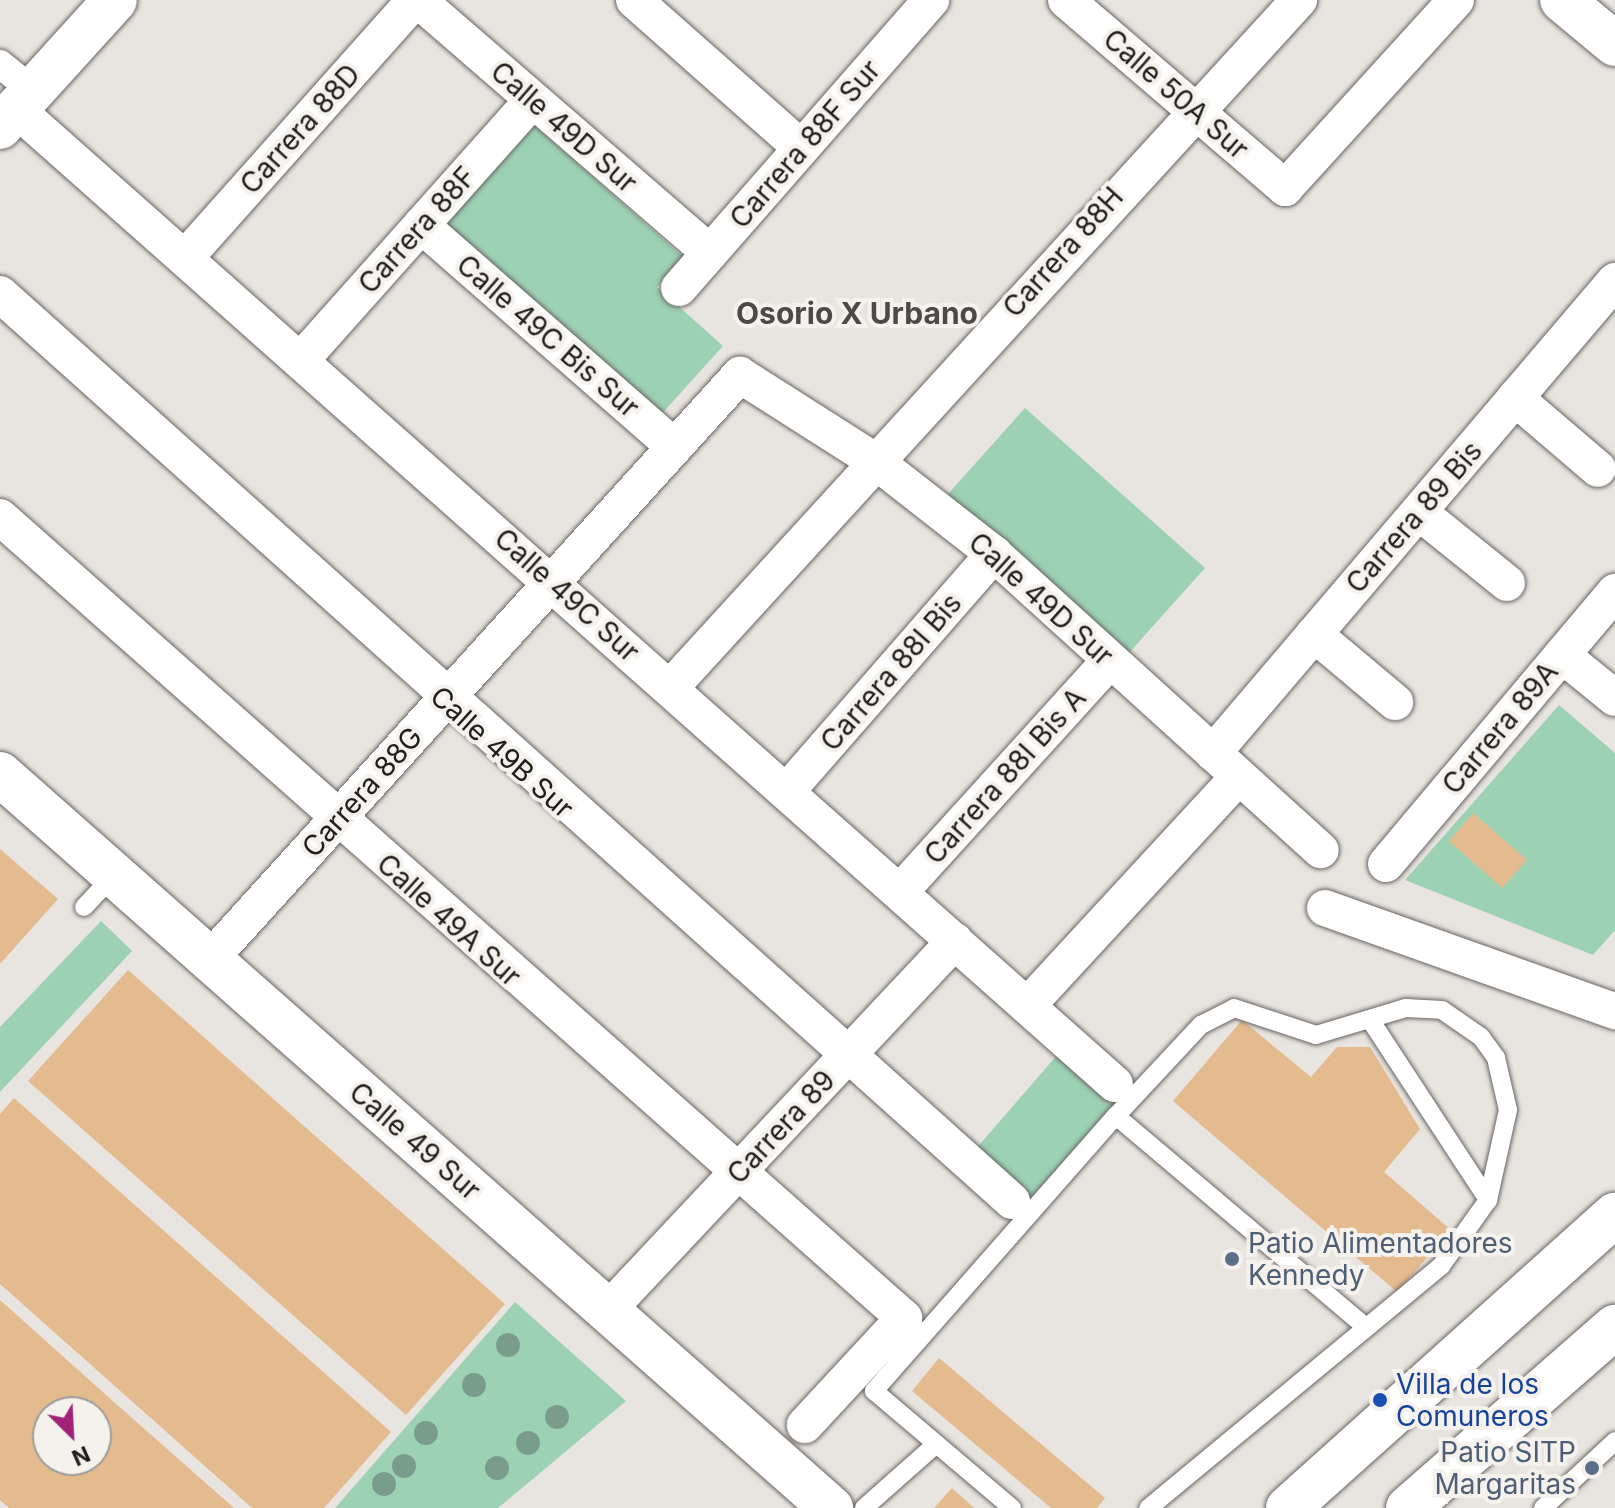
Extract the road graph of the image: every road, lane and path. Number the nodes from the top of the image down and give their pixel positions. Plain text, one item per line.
1 (115, 0) edge
2 (416, 0) edge
3 (634, 0) edge
4 (931, 0) edge
5 (1066, 0) edge
6 (1299, 0) edge
7 (1456, 0) edge
8 (1562, 0) edge
9 (1615, 44) edge
10 (0, 64) edge
11 (533, 100) junction
12 (1193, 108) junction
13 (16, 109) edge
14 (801, 148) junction
15 (421, 225) junction
16 (710, 253) junction
17 (185, 258) junction
18 (1615, 281) edge
19 (679, 288) dead end
20 (0, 294) edge
21 (301, 360) junction
22 (740, 375) joint
23 (1515, 398) junction
24 (675, 447) junction
25 (875, 461) junction
26 (1598, 469) dead end
27 (1419, 512) junction
28 (0, 517) edge
29 (994, 554) junction
30 (553, 581) junction
31 (1507, 583) dead end
32 (1615, 592) edge
33 (1314, 634) junction
34 (1562, 655) junction
35 (1110, 660) junction
36 (671, 687) junction
37 (1615, 698) edge
38 (445, 700) junction
39 (1395, 702) dead end
40 (1226, 765) junction
41 (0, 774) edge
42 (787, 791) junction
43 (336, 820) junction
44 (1321, 850) dead end
45 (1386, 864) dead end
46 (114, 875) junction
47 (900, 892) junction
48 (84, 907) dead end
49 (1325, 908) dead end
50 (955, 941) junction
51 (210, 959) junction
52 (1027, 1006) junction
53 (1615, 1011) edge
54 (1371, 1021) junction
55 (846, 1058) junction
56 (1116, 1100) junction
57 (736, 1175) junction
58 (1488, 1200) junction
59 (1012, 1201) dead end
60 (1615, 1215) edge
61 (607, 1311) junction
62 (1366, 1327) junction
63 (1615, 1327) edge
64 (805, 1425) dead end
65 (1615, 1441) edge
66 (935, 1445) junction
67 (831, 1508) edge
68 (864, 1508) edge
69 (1012, 1508) edge
70 (1148, 1508) edge
71 (1288, 1508) edge
72 (1408, 1508) edge
73 (1543, 1508) edge

1 - 13 street
2 - 11 street, Calle 49D Sur
2 - 17 street, Carrera 88D
3 - 14 street
4 - 14 street, Carrera 88F Sur
5 - 12 street, Calle 50A Sur
6 - 12 street, Carrera 88H
7 - 12 street, Calle 50A Sur
8 - 9 street
10 - 13 street, Calle 49C Sur
11 - 15 street, Carrera 88F
11 - 16 street, Calle 49D Sur
12 - 25 street, Carrera 88H
13 - 17 street, Calle 49C Sur
14 - 16 street, Carrera 88F Sur
15 - 21 street, Carrera 88F
15 - 24 street, Calle 49C Bis Sur
16 - 19 street, Carrera 88F Sur
17 - 21 street, Calle 49C Sur
18 - 23 street, Carrera 89 Bis
20 - 38 street, Calle 49B Sur
21 - 30 street, Calle 49C Sur
22 - 24 street, Carrera 88G
22 - 25 street, Calle 49D Sur
23 - 26 street
23 - 27 street, Carrera 89 Bis
24 - 30 street, Carrera 88G
25 - 29 street, Calle 49D Sur
25 - 36 street, Carrera 88H
27 - 31 street
27 - 33 street, Carrera 89 Bis
28 - 43 street, Calle 49A Sur
29 - 35 street, Calle 49D Sur
29 - 42 street, Carrera 88I Bis
30 - 36 street, Calle 49C Sur
30 - 38 street, Carrera 88G
32 - 34 street, Carrera 89A
33 - 39 street
33 - 40 street, Carrera 89 Bis
34 - 37 street
34 - 45 street, Carrera 89A
35 - 40 street, Calle 49D Sur
35 - 47 street, Carrera 88I Bis A
36 - 42 street, Calle 49C Sur
38 - 43 street, Carrera 88G
38 - 55 street, Calle 49B Sur
40 - 44 street, Calle 49D Sur
40 - 52 street, Carrera 89 Bis
41 - 46 street, Calle 49 Sur
42 - 47 street, Calle 49C Sur
43 - 51 street, Carrera 88G
43 - 57 street, Calle 49A Sur
46 - 48 lane
46 - 51 street, Calle 49 Sur
47 - 50 street, Calle 49C Sur
49 - 53 street
50 - 52 street, Calle 49C Sur
50 - 55 street, Carrera 89
51 - 61 street, Calle 49 Sur
52 - 56 street, Calle 49C Sur
54 - 56 lane
54 - 58 lane
54 - 58 lane
55 - 57 street, Carrera 89
55 - 59 street, Calle 49B Sur
56 - 62 lane
56 - 66 lane
57 - 61 street, Carrera 89
57 - 64 street, Calle 49A Sur
58 - 62 lane
60 - 71 street
61 - 67 street, Calle 49 Sur
62 - 70 lane
63 - 72 street
65 - 73 lane
66 - 68 lane
66 - 69 lane

